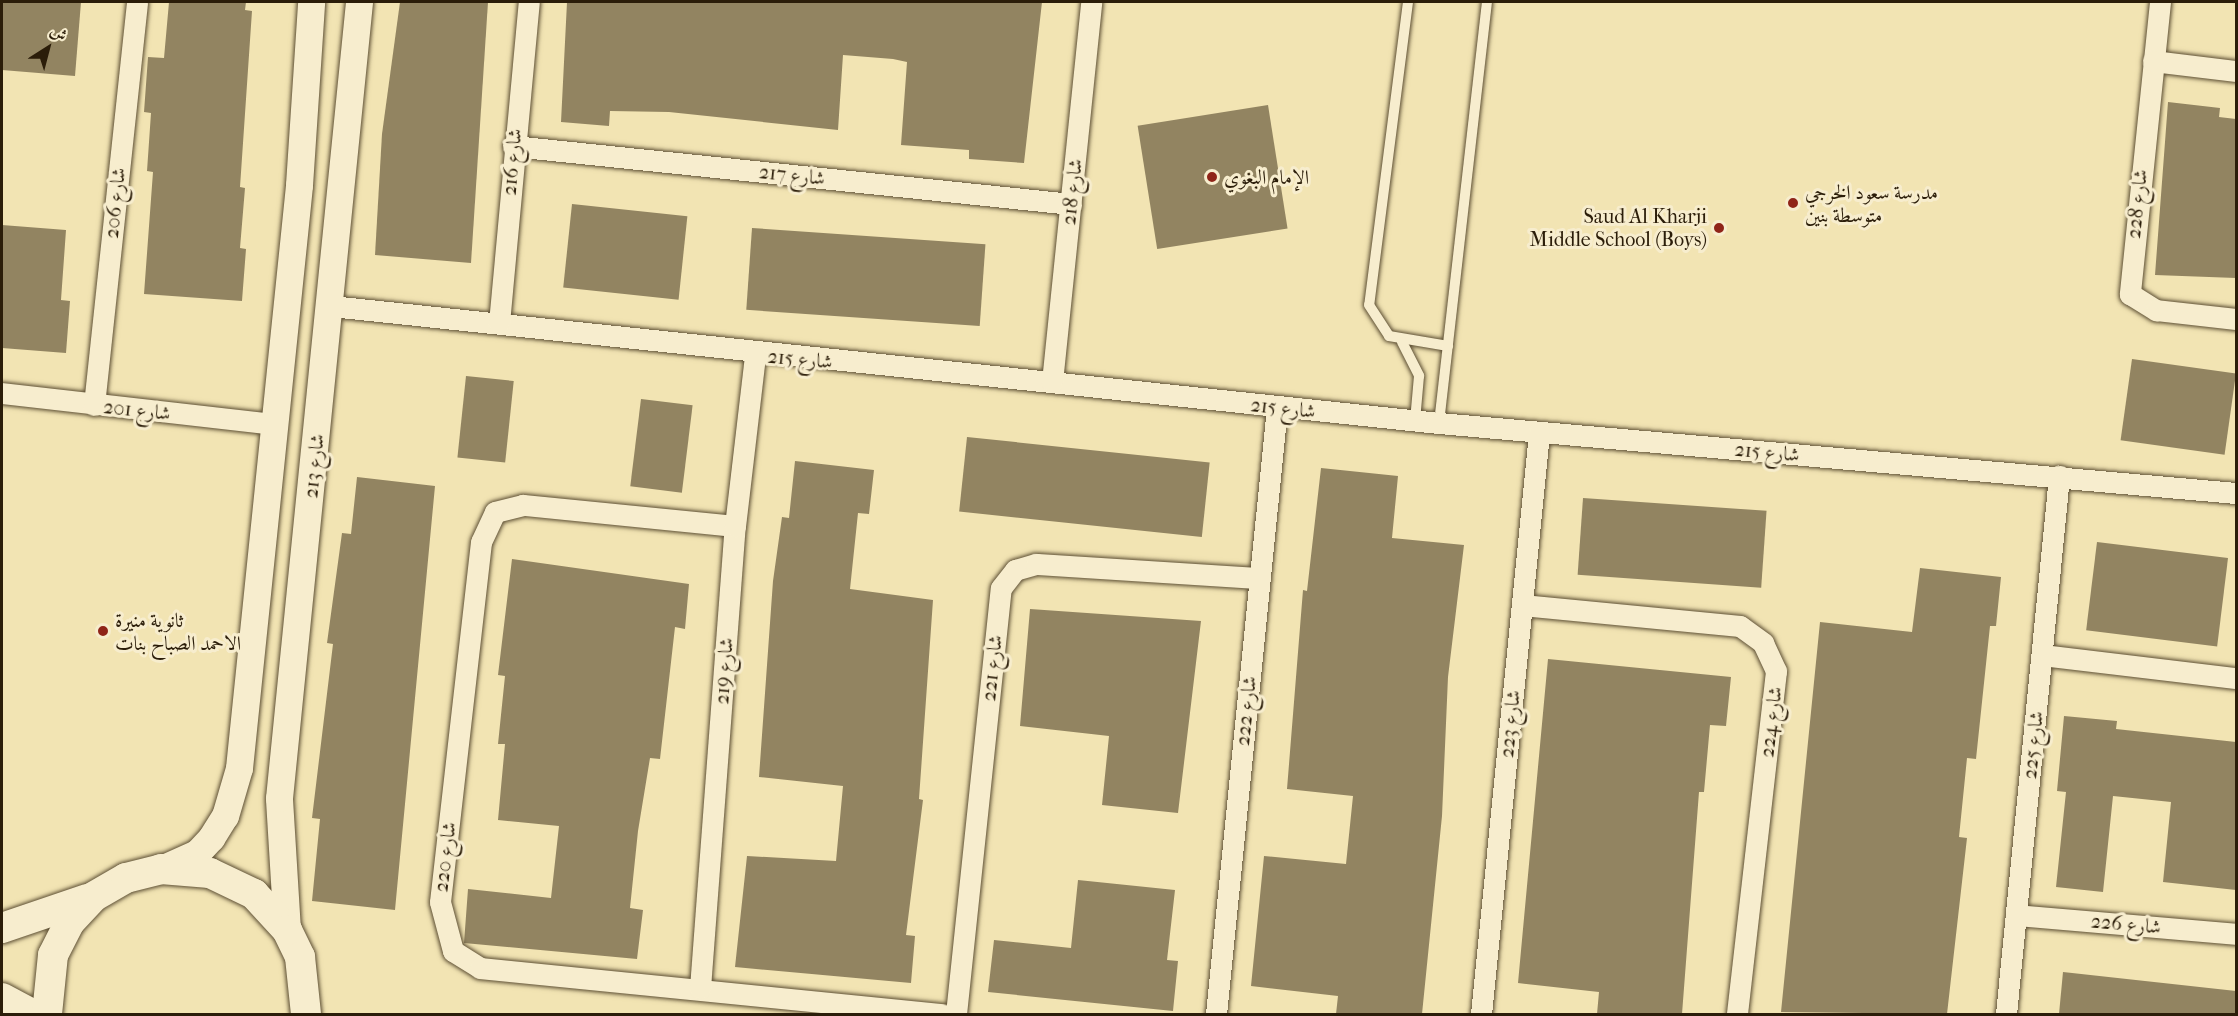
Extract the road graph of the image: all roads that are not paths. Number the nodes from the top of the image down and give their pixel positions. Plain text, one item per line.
1 (137, 2) edge
2 (311, 2) edge
3 (359, 2) edge
4 (529, 2) edge
5 (1091, 2) edge
6 (1408, 2) edge
7 (1487, 2) edge
8 (2160, 2) edge
9 (2153, 61) junction
10 (2236, 71) edge
11 (513, 146) junction
12 (1071, 204) junction
13 (331, 306) junction
14 (2236, 319) edge
15 (499, 323) junction
16 (1402, 342) junction
17 (1448, 346) junction
18 (755, 355) junction
19 (1052, 382) junction
20 (2, 393) edge
21 (94, 405) junction
22 (1276, 407) junction
23 (1415, 421) junction
24 (1439, 423) junction
25 (273, 424) junction
26 (1539, 433) junction
27 (2059, 476) junction
28 (2236, 494) edge
29 (735, 526) junction
30 (1259, 578) junction
31 (1522, 605) junction
32 (2042, 655) junction
33 (2236, 678) edge
34 (161, 869) junction
35 (93, 897) junction
36 (2016, 915) junction
37 (2, 928) edge
38 (287, 930) junction
39 (2236, 934) edge
40 (700, 988) junction
41 (2, 998) edge
42 (306, 1000) edge
43 (32, 1014) edge
44 (47, 1014) edge
45 (325, 1014) edge
46 (942, 1014) edge
47 (956, 1014) edge
48 (1216, 1014) edge
49 (1481, 1014) edge
50 (1737, 1014) edge
51 (2006, 1014) edge

1 - 21 street, شارع 206
2 - 25 street
3 - 13 street, شارع 213
4 - 11 street, شارع 216
5 - 12 street, شارع 218
6 - 16 lane
7 - 17 lane
8 - 9 street, شارع 228
9 - 10 street
9 - 14 street, شارع 228
11 - 12 street, شارع 217
11 - 15 street, شارع 216
12 - 19 street, شارع 218
13 - 15 street, شارع 215
13 - 38 street, شارع 213
15 - 18 street, شارع 215
16 - 17 lane
16 - 23 lane
17 - 24 lane
18 - 19 street, شارع 215
18 - 29 street, شارع 219
19 - 22 street, شارع 215
20 - 21 street, شارع 201
21 - 25 street, شارع 201
22 - 23 street, شارع 215
22 - 30 street, شارع 222
23 - 24 street, شارع 215
24 - 26 street, شارع 215
25 - 34 street
26 - 27 street, شارع 215
26 - 31 street, شارع 223
27 - 28 street, شارع 215
27 - 32 street, شارع 225
29 - 40 street, شارع 219
29 - 40 street, شارع 220
30 - 47 street, شارع 221
30 - 48 street, شارع 222
31 - 49 street, شارع 223
31 - 50 street, شارع 224
32 - 33 street
32 - 36 street, شارع 225
34 - 35 main road
34 - 38 main road
35 - 37 main road
35 - 44 main road
36 - 39 street, شارع 226
36 - 51 street, شارع 225
38 - 42 main road
40 - 46 street, شارع 220
41 - 43 main road
42 - 45 main road

